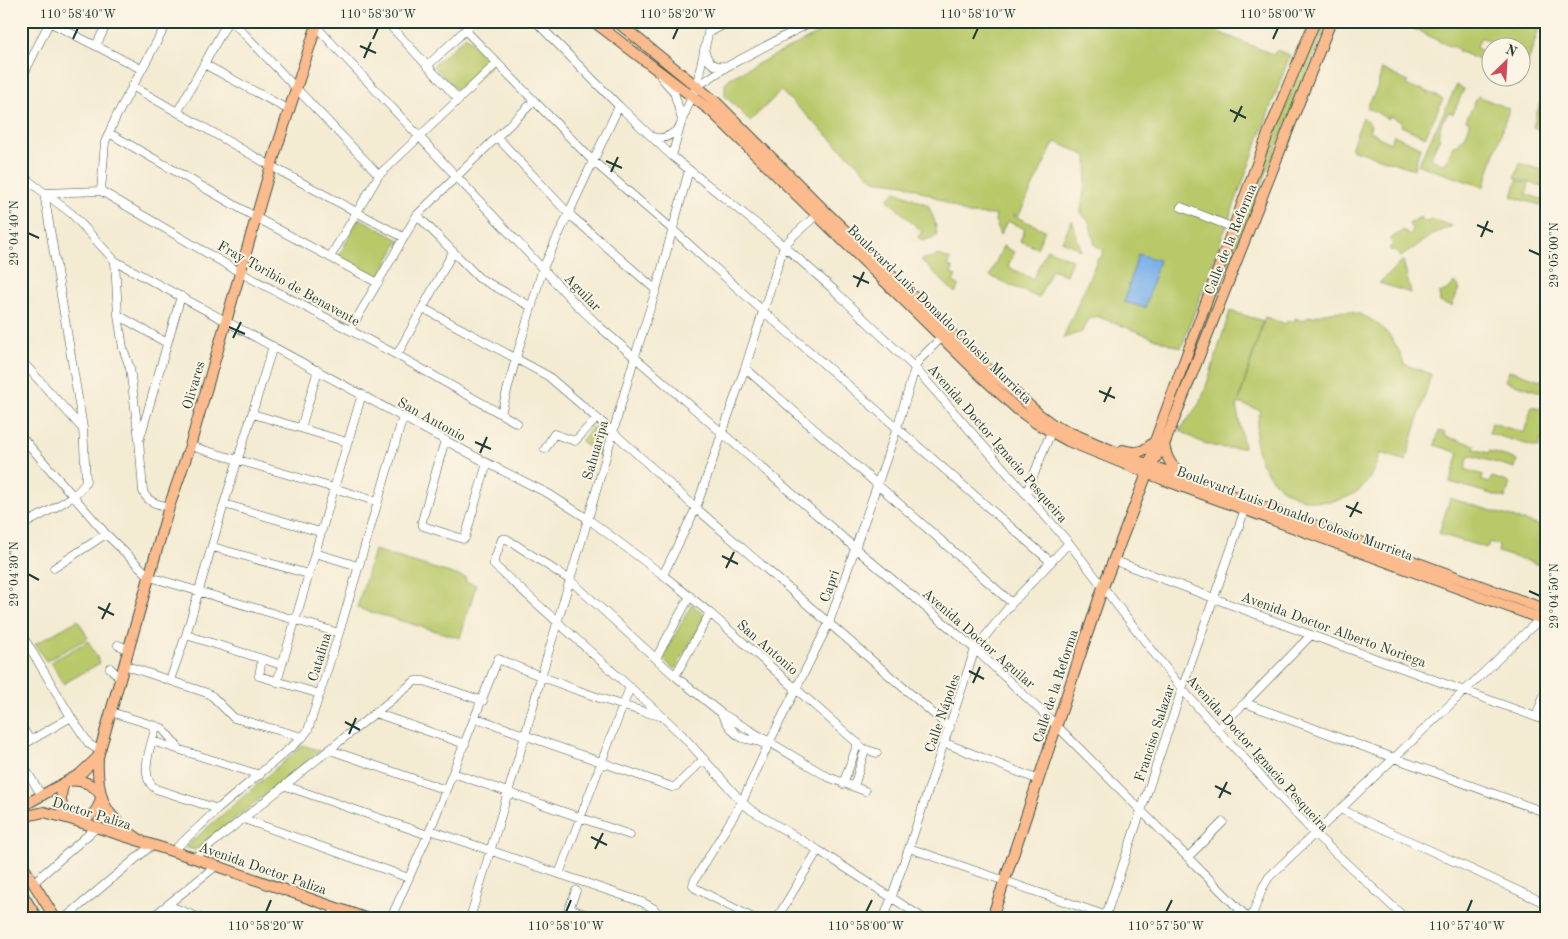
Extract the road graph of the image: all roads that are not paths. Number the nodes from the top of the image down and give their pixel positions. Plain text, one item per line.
1 (108, 21) edge
2 (168, 21) edge
3 (230, 21) edge
4 (386, 21) edge
5 (399, 21) edge
6 (474, 21) edge
7 (535, 21) edge
8 (593, 21) edge
9 (616, 21) edge
10 (711, 21) edge
11 (731, 21) edge
12 (813, 21) edge
13 (1315, 21) edge
14 (1331, 21) edge
15 (50, 22) edge
16 (315, 23) edge
17 (392, 28) junction
18 (465, 30) junction
19 (708, 33) junction
20 (96, 46) junction
21 (704, 50) junction
22 (497, 63) junction
23 (648, 63) junction
24 (204, 64) junction
25 (427, 66) junction
26 (728, 66) junction
27 (141, 69) junction
28 (21, 80) edge
29 (132, 86) junction
30 (296, 89) junction
31 (694, 92) junction
32 (459, 100) junction
33 (534, 101) junction
34 (619, 106) junction
35 (289, 110) junction
36 (178, 111) junction
37 (711, 111) junction
38 (682, 120) junction
39 (679, 128) junction
40 (109, 133) junction
41 (497, 137) junction
42 (653, 137) junction
43 (419, 138) junction
44 (672, 156) junction
45 (593, 161) junction
46 (271, 166) junction
47 (688, 170) junction
48 (21, 175) edge
49 (379, 175) junction
50 (457, 176) junction
51 (101, 191) junction
52 (44, 193) junction
53 (1181, 207) dead end
54 (357, 211) junction
55 (820, 212) junction
56 (568, 213) junction
57 (417, 214) junction
58 (257, 218) junction
59 (1234, 228) junction
60 (673, 230) junction
61 (403, 237) junction
62 (784, 246) junction
63 (452, 252) junction
64 (330, 257) junction
65 (115, 261) junction
66 (544, 268) junction
67 (241, 273) junction
68 (378, 283) junction
69 (656, 290) junction
70 (181, 296) junction
71 (532, 306) junction
72 (423, 308) junction
73 (763, 311) junction
74 (118, 315) junction
75 (226, 320) junction
76 (350, 330) junction
77 (945, 334) junction
78 (168, 343) junction
79 (273, 346) junction
80 (21, 354) edge
81 (397, 355) junction
82 (635, 356) junction
83 (516, 358) junction
84 (22, 362) edge
85 (744, 368) junction
86 (915, 368) junction
87 (318, 370) junction
88 (985, 379) junction
89 (362, 394) junction
90 (501, 413) junction
91 (253, 414) junction
92 (1040, 415) junction
93 (403, 417) junction
94 (597, 418) junction
95 (517, 423) dead end
96 (82, 428) junction
97 (301, 428) junction
98 (897, 428) junction
99 (613, 432) junction
100 (1051, 432) junction
101 (722, 433) junction
102 (21, 436) edge
103 (139, 440) junction
104 (445, 440) junction
105 (347, 442) junction
106 (1159, 443) junction
107 (190, 446) junction
108 (545, 450) dead end
109 (238, 460) junction
110 (487, 463) junction
111 (1149, 470) junction
112 (878, 484) junction
113 (334, 488) junction
114 (1223, 492) junction
115 (1026, 494) junction
116 (72, 496) junction
117 (378, 502) junction
118 (224, 504) junction
119 (1246, 505) junction
120 (170, 507) junction
121 (696, 508) junction
122 (588, 519) junction
123 (21, 526) edge
124 (320, 532) junction
125 (106, 534) junction
126 (1069, 542) junction
127 (213, 547) junction
128 (855, 548) junction
129 (314, 552) junction
130 (1113, 560) junction
131 (1051, 562) junction
132 (358, 566) junction
133 (54, 568) dead end
134 (308, 574) junction
135 (663, 575) junction
136 (150, 577) junction
137 (570, 580) junction
138 (1103, 587) junction
139 (199, 591) junction
140 (690, 596) junction
141 (1213, 598) junction
142 (1012, 603) junction
143 (710, 613) junction
144 (1545, 617) edge
145 (294, 620) junction
146 (557, 622) junction
147 (829, 623) junction
148 (21, 633) edge
149 (339, 633) junction
150 (186, 635) junction
151 (1311, 635) junction
152 (30, 649) junction
153 (975, 649) junction
154 (21, 654) edge
155 (656, 658) junction
156 (262, 659) junction
157 (124, 665) junction
158 (282, 665) junction
159 (110, 668) dead end
160 (675, 676) junction
161 (540, 677) junction
162 (120, 678) junction
163 (170, 680) junction
164 (277, 682) junction
165 (630, 687) junction
166 (1547, 687) edge
167 (796, 688) junction
168 (1182, 688) junction
169 (1464, 690) junction
170 (320, 694) junction
171 (482, 701) junction
172 (1245, 703) junction
173 (624, 707) junction
174 (111, 712) junction
175 (375, 713) junction
176 (662, 716) junction
177 (1536, 716) junction
178 (71, 717) junction
179 (476, 718) junction
180 (1547, 721) edge
181 (1056, 725) junction
182 (21, 726) edge
183 (156, 726) junction
184 (950, 728) junction
185 (1217, 729) junction
186 (525, 736) junction
187 (303, 738) junction
188 (30, 740) junction
189 (152, 741) junction
190 (465, 744) junction
191 (770, 744) junction
192 (858, 744) junction
193 (944, 744) junction
194 (21, 746) edge
195 (180, 749) junction
196 (330, 750) junction
197 (865, 750) junction
198 (877, 753) dead end
199 (99, 754) junction
200 (1394, 758) junction
201 (704, 759) junction
202 (21, 762) edge
203 (602, 763) junction
204 (454, 773) junction
205 (260, 775) junction
206 (1039, 780) junction
207 (66, 782) junction
208 (844, 784) junction
209 (286, 786) junction
210 (854, 788) junction
211 (446, 790) junction
212 (865, 791) dead end
213 (508, 793) junction
214 (101, 795) junction
215 (42, 796) junction
216 (742, 802) junction
217 (21, 807) edge
218 (218, 809) junction
219 (1142, 809) junction
220 (1340, 809) junction
221 (1547, 813) edge
222 (582, 818) junction
223 (244, 819) junction
224 (22, 820) edge
225 (73, 820) junction
226 (1223, 822) dead end
227 (96, 828) junction
228 (429, 833) junction
229 (1315, 834) junction
230 (630, 835) dead end
231 (149, 844) junction
232 (910, 848) junction
233 (818, 850) junction
234 (173, 851) junction
235 (490, 851) junction
236 (1188, 857) junction
237 (194, 858) junction
238 (21, 863) edge
239 (216, 866) junction
240 (559, 874) junction
241 (409, 878) junction
242 (1005, 882) junction
243 (33, 884) junction
244 (576, 891) dead end
245 (21, 892) edge
246 (891, 897) junction
247 (1547, 904) edge
248 (167, 905) junction
249 (337, 908) junction
250 (569, 908) junction
251 (1108, 917) edge
252 (37, 918) edge
253 (54, 918) edge
254 (65, 918) edge
255 (151, 918) edge
256 (200, 918) edge
257 (330, 918) edge
258 (365, 918) edge
259 (391, 918) edge
260 (470, 918) edge
261 (565, 918) edge
262 (594, 918) edge
263 (662, 918) edge
264 (753, 918) edge
265 (777, 918) edge
266 (884, 918) edge
267 (923, 918) edge
268 (992, 918) edge
269 (1249, 918) edge
270 (1405, 918) edge

1 - 20 street
2 - 27 street
3 - 24 street
3 - 30 street
4 - 17 street
5 - 17 street
6 - 18 street
7 - 34 street, Avenida Doctor Ignacio Pesqueira
8 - 23 main road, Boulevard Luis Donaldo Colosio Murrieta
9 - 31 main road, Boulevard Luis Donaldo Colosio Murrieta
10 - 19 street
11 - 19 street
12 - 26 street
13 - 59 main road, Calle de la Reforma
14 - 106 main road, Calle de la Reforma
15 - 20 street
15 - 28 street
16 - 30 main road, Olivares
16 - 43 street, Aguilar
17 - 25 street
18 - 22 street
18 - 25 street
19 - 21 street
20 - 27 street
21 - 26 street
21 - 31 street
22 - 32 street
22 - 33 street
23 - 31 main road, Boulevard Luis Donaldo Colosio Murrieta
23 - 38 street
24 - 35 street
24 - 36 street
25 - 32 street
26 - 31 street
27 - 29 street
29 - 36 street
29 - 40 street
30 - 35 main road, Olivares
30 - 49 street
31 - 37 main road, Boulevard Luis Donaldo Colosio Murrieta
31 - 38 street
31 - 55 main road, Boulevard Luis Donaldo Colosio Murrieta
32 - 43 street
33 - 41 street
33 - 45 street
34 - 42 street, Avenida Doctor Ignacio Pesqueira
34 - 45 street
35 - 46 main road, Olivares
36 - 46 street
37 - 38 street
37 - 55 main road, Boulevard Luis Donaldo Colosio Murrieta
38 - 39 street
39 - 42 street
39 - 44 street
40 - 51 street
40 - 58 street
41 - 50 street
41 - 56 street
42 - 44 street, Avenida Doctor Ignacio Pesqueira
43 - 49 street
43 - 50 street, Aguilar
44 - 47 street, Avenida Doctor Ignacio Pesqueira
45 - 56 street
45 - 60 street
46 - 54 street
46 - 58 main road, Olivares
47 - 60 street, Sahuaripa
47 - 62 street, Avenida Doctor Ignacio Pesqueira
48 - 52 street, San Antonio
49 - 54 street
50 - 57 street
50 - 66 street, Aguilar
51 - 52 street
51 - 67 street, Fray Toribio de Benavente
52 - 65 street, San Antonio
52 - 96 street
53 - 59 street
54 - 61 street
54 - 64 street
55 - 62 street
55 - 77 main road, Boulevard Luis Donaldo Colosio Murrieta
56 - 66 street
56 - 69 street
57 - 61 street
57 - 63 street
58 - 64 street
58 - 67 main road, Olivares
59 - 106 main road, Calle de la Reforma
60 - 69 street, Sahuaripa
60 - 73 street
61 - 68 street
62 - 73 street
62 - 86 street, Avenida Doctor Ignacio Pesqueira
63 - 71 street
63 - 72 street
64 - 68 street
65 - 70 street, San Antonio
65 - 74 street
66 - 71 street
66 - 82 street, Aguilar
67 - 75 main road, Olivares
67 - 76 street, Fray Toribio de Benavente
68 - 76 street
69 - 82 street, Sahuaripa
70 - 75 street, San Antonio
70 - 78 street
71 - 83 street
72 - 81 street
72 - 83 street
73 - 85 street
73 - 98 street
74 - 78 street
74 - 103 street
75 - 79 street, San Antonio
75 - 107 main road, Olivares
76 - 81 street, Fray Toribio de Benavente
77 - 86 street
77 - 88 main road, Boulevard Luis Donaldo Colosio Murrieta
77 - 92 main road, Boulevard Luis Donaldo Colosio Murrieta
78 - 103 street
79 - 87 street, San Antonio
79 - 91 street
80 - 84 street
81 - 90 street, Fray Toribio de Benavente
82 - 99 street, Sahuaripa
82 - 101 street, Aguilar
83 - 90 street
83 - 94 street
84 - 96 street
85 - 101 street
85 - 112 street
86 - 98 street, Capri
86 - 115 street, Avenida Doctor Ignacio Pesqueira
87 - 89 street, San Antonio
87 - 97 street
88 - 92 main road
88 - 100 main road, Boulevard Luis Donaldo Colosio Murrieta
89 - 93 street, San Antonio
89 - 105 street
90 - 95 street, Fray Toribio de Benavente
91 - 97 street
91 - 109 street
92 - 106 main road
92 - 111 main road, Boulevard Luis Donaldo Colosio Murrieta
93 - 104 street, San Antonio
93 - 117 street, Catalina
94 - 99 street
94 - 108 street
96 - 116 street
97 - 105 street
98 - 112 street, Capri
98 - 131 street
99 - 121 street
99 - 122 street, Sahuaripa
100 - 111 main road, Boulevard Luis Donaldo Colosio Murrieta
100 - 115 street
101 - 121 street
101 - 128 street, Aguilar
102 - 116 street
103 - 120 street
104 - 110 street, San Antonio
104 - 110 street
105 - 113 street
106 - 111 main road, Calle de la Reforma
106 - 114 main road
107 - 109 street
107 - 120 main road, Olivares
109 - 113 street
109 - 118 street
110 - 122 street, San Antonio
111 - 114 main road, Boulevard Luis Donaldo Colosio Murrieta
111 - 119 main road, Boulevard Luis Donaldo Colosio Murrieta
111 - 130 main road, Calle de la Reforma
112 - 128 street, Capri
112 - 142 street
113 - 117 street
113 - 124 street
114 - 119 main road, Boulevard Luis Donaldo Colosio Murrieta
115 - 126 street, Avenida Doctor Ignacio Pesqueira
116 - 123 street
116 - 125 street
117 - 132 street, Catalina
118 - 124 street
118 - 127 street
119 - 141 street, Franciso Salazar
119 - 144 main road, Boulevard Luis Donaldo Colosio Murrieta
120 - 136 main road, Olivares
121 - 135 street
121 - 147 street
122 - 135 street, San Antonio
122 - 137 street, Sahuaripa
124 - 129 street
125 - 133 street
125 - 136 street
126 - 131 street, Calle Nápoles
126 - 138 street, Avenida Doctor Ignacio Pesqueira
127 - 134 street
127 - 139 street
128 - 147 street, Capri
128 - 153 street, Avenida Doctor Aguilar
129 - 132 street
129 - 134 street
130 - 138 main road, Calle de la Reforma
130 - 141 street, Avenida Doctor Alberto Noriega
131 - 142 street, Calle Nápoles
132 - 149 street, Catalina
134 - 145 street
135 - 140 street, San Antonio
136 - 139 street
136 - 157 main road, Olivares
137 - 146 street, Sahuaripa
137 - 146 street
137 - 155 street
138 - 168 street, Avenida Doctor Ignacio Pesqueira
138 - 181 main road, Calle de la Reforma
139 - 145 street
139 - 150 street
140 - 143 street, San Antonio
140 - 155 street
141 - 151 street, Avenida Doctor Alberto Noriega
141 - 168 street, Franciso Salazar
142 - 153 street, Calle Nápoles
143 - 160 street
143 - 167 street, San Antonio
144 - 169 street
145 - 149 street
145 - 158 street
146 - 161 street, Sahuaripa
146 - 165 street
147 - 167 street, Capri
147 - 184 street
148 - 152 street
149 - 170 street, Catalina
150 - 156 street
150 - 163 street
151 - 169 street, Avenida Doctor Alberto Noriega
151 - 172 street
152 - 154 street
152 - 178 street
153 - 181 street, Avenida Doctor Aguilar
153 - 184 street, Calle Nápoles
155 - 160 street
156 - 158 street
156 - 164 street
157 - 162 main road, Olivares
157 - 163 street
158 - 164 street
159 - 162 street
160 - 191 street
161 - 171 street
161 - 173 street
161 - 186 street, Sahuaripa
162 - 174 main road, Olivares
163 - 187 street
164 - 170 street
165 - 173 street
165 - 176 street
166 - 177 street
167 - 191 street, Capri
167 - 192 street, San Antonio
168 - 185 street, Avenida Doctor Ignacio Pesqueira
168 - 219 street, Franciso Salazar
169 - 177 street, Avenida Doctor Alberto Noriega
169 - 200 street
170 - 187 street, Catalina
171 - 175 street
171 - 179 street
172 - 185 street
172 - 200 street
173 - 176 street
173 - 203 street
174 - 183 street
174 - 199 main road, Olivares
175 - 190 street
175 - 196 street
176 - 201 street
177 - 180 street, Avenida Doctor Alberto Noriega
178 - 188 street
178 - 199 street
179 - 186 street
179 - 190 street
181 - 206 main road, Calle de la Reforma
181 - 219 street, Avenida Doctor Aguilar
182 - 188 street
183 - 189 street
183 - 195 street
184 - 193 street, Calle Nápoles
185 - 229 street, Avenida Doctor Ignacio Pesqueira
186 - 203 street
186 - 213 street, Sahuaripa
187 - 205 street, Catalina
188 - 194 street
189 - 195 street
189 - 218 street
190 - 204 street
191 - 208 street
191 - 216 street, Capri
192 - 197 street, San Antonio
192 - 208 street
193 - 206 street
193 - 232 street, Calle Nápoles
195 - 205 street
196 - 209 street
196 - 211 street
197 - 198 street
197 - 210 street
199 - 207 main road
199 - 214 main road, Olivares
200 - 220 street
200 - 221 street
201 - 203 street
201 - 216 street
202 - 215 street
203 - 222 street
204 - 211 street
204 - 213 street
205 - 218 street, Catalina
206 - 242 main road, Calle de la Reforma
207 - 214 main road
207 - 215 main road
207 - 225 main road
208 - 210 street
209 - 223 street
209 - 228 street
210 - 212 street
211 - 228 street
213 - 222 street
213 - 235 street, Sahuaripa
214 - 225 main road
214 - 231 main road, Olivares
215 - 217 main road
216 - 233 street
216 - 264 street, Capri
218 - 234 street, Catalina
219 - 236 street, Avenida Doctor Aguilar
219 - 251 street, Franciso Salazar
220 - 229 street
220 - 247 street
222 - 230 street
222 - 240 street
223 - 237 street
223 - 241 street
224 - 225 main road, Doctor Paliza
225 - 227 main road, Doctor Paliza
226 - 236 street
227 - 231 main road, Doctor Paliza
227 - 243 street
228 - 235 street
228 - 241 street
229 - 269 street
229 - 270 street, Avenida Doctor Ignacio Pesqueira
231 - 234 main road, Avenida Doctor Paliza
231 - 254 street
232 - 242 street
232 - 246 street, Calle Nápoles
233 - 246 street
233 - 265 street
234 - 237 main road, Avenida Doctor Paliza
235 - 240 street
235 - 260 street, Sahuaripa
236 - 269 street, Avenida Doctor Aguilar
237 - 239 main road, Avenida Doctor Paliza
238 - 243 main road
239 - 248 street
239 - 249 main road, Avenida Doctor Paliza
240 - 263 street
241 - 259 street
242 - 251 street
242 - 268 main road, Calle de la Reforma
243 - 253 main road
244 - 250 street
245 - 252 main road
246 - 266 street, Calle Nápoles
246 - 267 street
248 - 255 street
248 - 256 street
249 - 257 street
249 - 258 main road, Avenida Doctor Paliza
250 - 261 street
250 - 262 street

